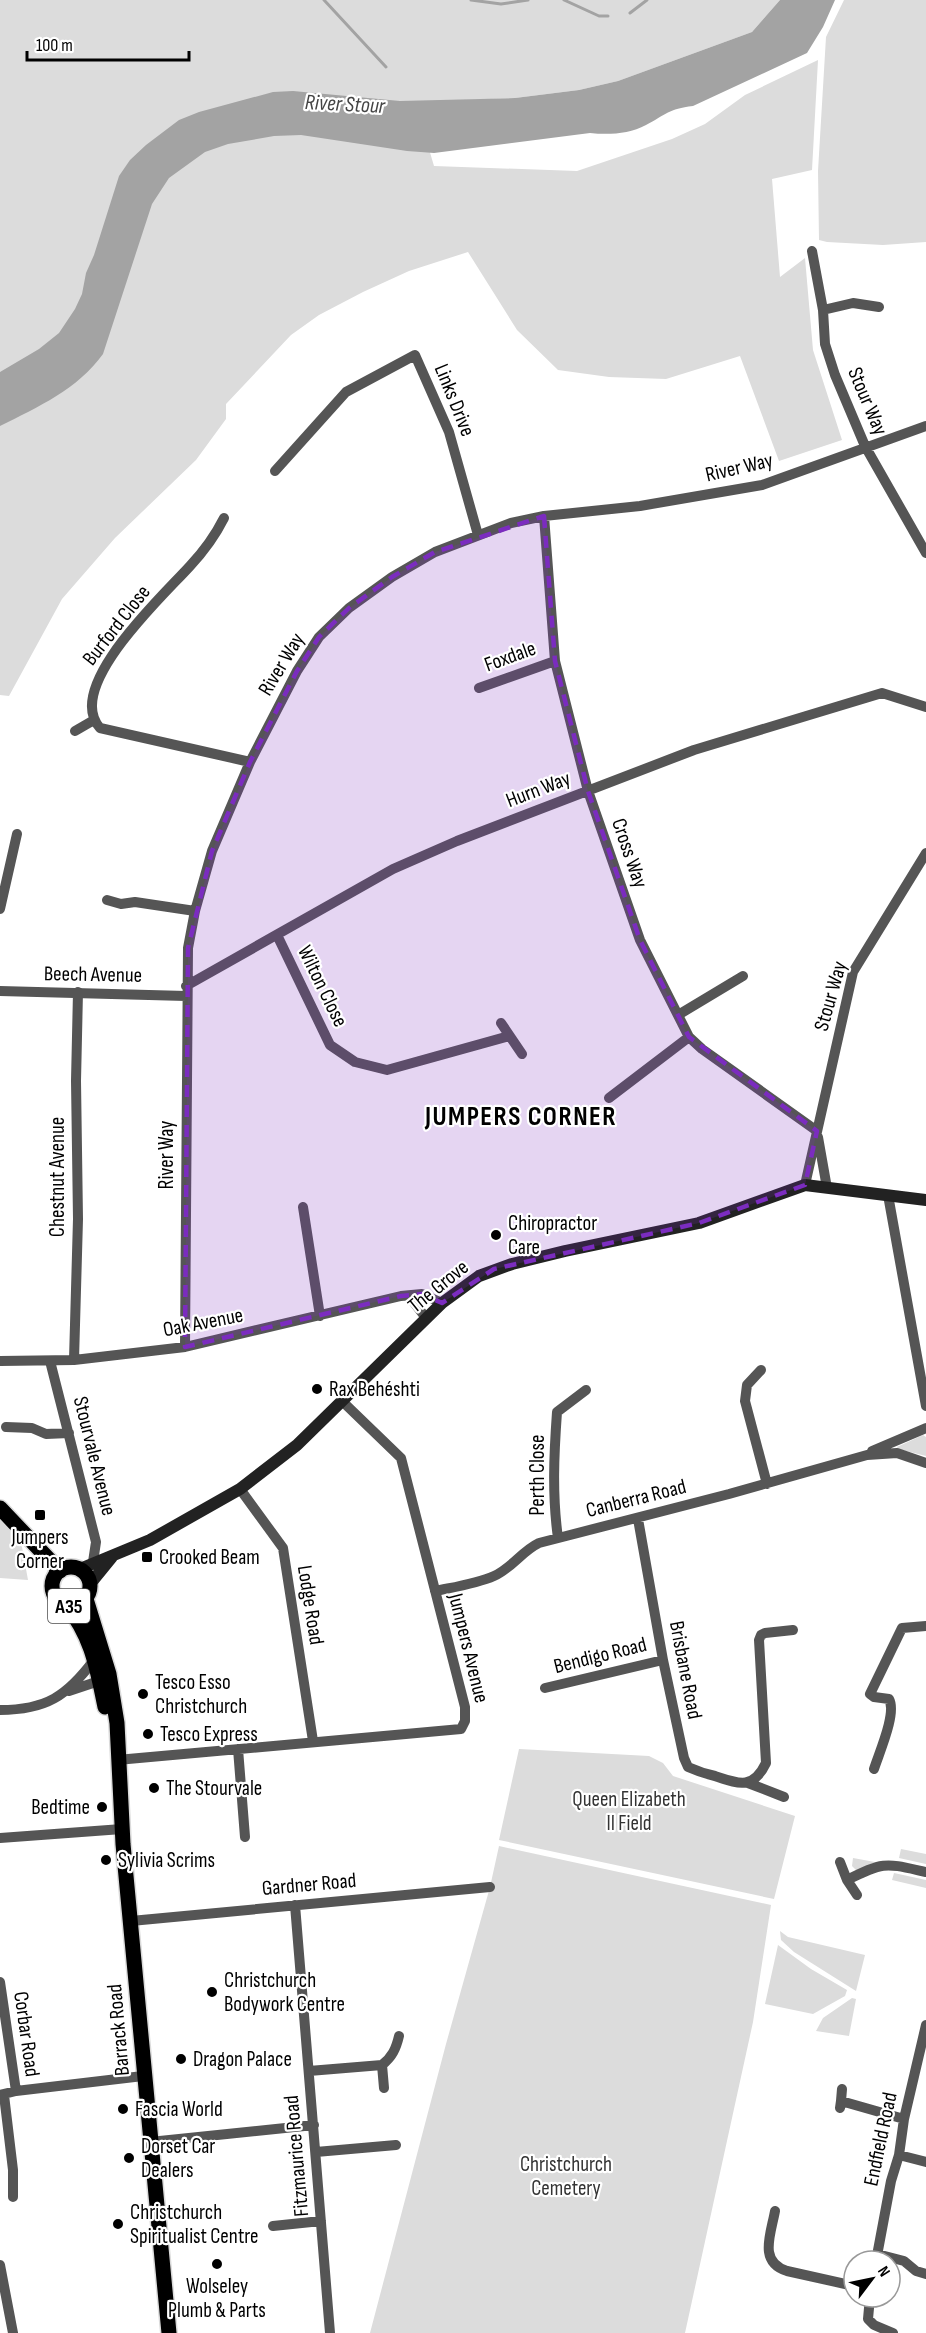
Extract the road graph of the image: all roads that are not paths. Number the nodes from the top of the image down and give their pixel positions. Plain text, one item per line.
1 (812, 251) dead end
2 (879, 307) dead end
3 (823, 310) junction
4 (926, 426) edge
5 (865, 446) junction
6 (274, 471) dead end
7 (544, 516) junction
8 (224, 518) dead end
9 (478, 535) junction
10 (926, 553) edge
11 (555, 661) junction
12 (479, 688) dead end
13 (926, 707) edge
14 (94, 720) junction
15 (75, 730) dead end
16 (250, 762) junction
17 (588, 790) junction
18 (17, 834) dead end
19 (926, 852) edge
20 (107, 900) dead end
21 (0, 909) edge
22 (195, 911) junction
23 (277, 935) junction
24 (743, 976) dead end
25 (0, 991) edge
26 (186, 991) junction
27 (78, 992) junction
28 (678, 1015) junction
29 (501, 1023) dead end
30 (509, 1035) junction
31 (689, 1037) junction
32 (522, 1054) dead end
33 (609, 1098) dead end
34 (817, 1131) junction
35 (805, 1185) junction
36 (827, 1188) junction
37 (888, 1195) junction
38 (926, 1200) edge
39 (303, 1207) dead end
40 (409, 1296) junction
41 (442, 1303) junction
42 (320, 1316) junction
43 (426, 1318) junction
44 (185, 1347) junction
45 (50, 1360) junction
46 (74, 1360) junction
47 (0, 1361) edge
48 (761, 1370) dead end
49 (586, 1390) dead end
50 (343, 1402) junction
51 (926, 1406) edge
52 (6, 1427) dead end
53 (926, 1428) edge
54 (69, 1433) junction
55 (855, 1458) junction
56 (926, 1463) edge
57 (767, 1484) junction
58 (240, 1489) junction
59 (0, 1508) edge
60 (638, 1519) junction
61 (558, 1538) junction
62 (112, 1557) junction
63 (86, 1566) junction
64 (60, 1571) junction
65 (88, 1591) junction
66 (435, 1591) junction
67 (66, 1605) junction
68 (926, 1626) edge
69 (793, 1630) dead end
70 (94, 1660) junction
71 (663, 1660) junction
72 (104, 1676) junction
73 (545, 1688) dead end
74 (66, 1692) junction
75 (0, 1710) edge
76 (313, 1741) junction
77 (238, 1749) junction
78 (117, 1760) junction
79 (874, 1769) dead end
80 (748, 1783) junction
81 (784, 1797) dead end
82 (122, 1829) junction
83 (245, 1837) dead end
84 (0, 1838) edge
85 (840, 1862) dead end
86 (926, 1872) edge
87 (847, 1880) junction
88 (490, 1887) dead end
89 (857, 1895) dead end
90 (295, 1905) junction
91 (131, 1921) junction
92 (0, 1982) edge
93 (926, 2025) edge
94 (399, 2036) dead end
95 (382, 2065) junction
96 (309, 2071) junction
97 (143, 2076) junction
98 (384, 2088) dead end
99 (842, 2089) dead end
100 (16, 2091) junction
101 (2, 2095) edge
102 (904, 2119) junction
103 (314, 2125) junction
104 (150, 2142) junction
105 (396, 2145) dead end
106 (316, 2152) junction
107 (899, 2156) junction
108 (926, 2162) edge
109 (13, 2197) dead end
110 (775, 2211) dead end
111 (321, 2221) junction
112 (273, 2226) dead end
113 (878, 2249) edge
114 (902, 2261) edge
115 (0, 2265) edge
116 (926, 2274) edge
117 (842, 2283) edge
118 (869, 2309) edge
119 (13, 2333) edge
120 (169, 2333) edge
121 (330, 2333) edge
122 (893, 2333) edge

1 - 3 street, Stour Way
2 - 3 street
3 - 5 street, Stour Way
4 - 5 street, River Way
5 - 7 street, River Way
5 - 10 street, Stour Way
6 - 9 street, Links Drive
7 - 9 street, River Way
7 - 11 street, Cross Way
8 - 14 street, Burford Close
9 - 16 street, River Way
11 - 12 street, Foxdale
11 - 17 street, Cross Way
13 - 17 street, Hurn Way
14 - 15 street
14 - 16 street
16 - 22 street, River Way
17 - 23 street, Hurn Way
17 - 28 street, Cross Way
18 - 21 street
19 - 34 street, Stour Way
20 - 22 street
22 - 26 street, River Way
23 - 26 street, Hurn Way
23 - 30 street, Wilton Close
24 - 28 street
25 - 27 street, Beech Avenue
26 - 27 street, Beech Avenue
26 - 44 street, River Way
27 - 46 street, Chestnut Avenue
28 - 31 street, Cross Way
29 - 30 street
30 - 32 street
31 - 33 street
31 - 34 street, Cross Way
34 - 35 street, Stour Way
34 - 36 street, Stour Way
35 - 36 street, The Grove
35 - 41 street, The Grove
36 - 37 street, The Grove
37 - 38 street, The Grove
37 - 51 street
39 - 42 street
40 - 41 street, Oak Avenue
40 - 42 street, Oak Avenue
40 - 43 street
41 - 43 street, The Grove
42 - 44 street, Oak Avenue
43 - 50 street, The Grove
44 - 46 street, Oak Avenue
45 - 46 street, Oak Avenue
45 - 47 street, Oak Avenue
45 - 54 street, Stourvale Avenue
48 - 57 street
49 - 61 street, Perth Close
50 - 58 street, The Grove
50 - 66 street, Jumpers Avenue
52 - 54 street
53 - 55 street, Canberra Road
54 - 63 street, Stourvale Avenue
55 - 56 street, Canberra Road
55 - 57 street, Canberra Road
57 - 60 street, Canberra Road
58 - 62 street, The Grove
58 - 76 street, Lodge Road
59 - 64 main road, A35
60 - 61 street, Canberra Road
60 - 71 street, Brisbane Road
61 - 66 street, Canberra Road
62 - 63 street, The Grove
62 - 65 street, The Grove
63 - 64 main road, A35
63 - 65 main road, A35
64 - 67 main road, A35
65 - 67 main road, A35
65 - 72 main road, Barrack Road / A35
66 - 76 street, Jumpers Avenue
67 - 70 main road, Barrack Road / A35
68 - 79 street
69 - 80 street
70 - 72 main road, Barrack Road / A35
70 - 74 street
71 - 73 street, Bendigo Road
71 - 80 street, Brisbane Road
72 - 74 street
72 - 78 main road, Barrack Road / A35
74 - 75 street
76 - 77 street, Jumpers Avenue
77 - 78 street, Jumpers Avenue
77 - 83 street
78 - 82 main road, Barrack Road / A35
80 - 81 street, Brisbane Road
82 - 84 street
82 - 91 main road, Barrack Road / A35
85 - 87 street
86 - 87 street
87 - 89 street
88 - 90 street, Gardner Road
90 - 91 street, Gardner Road
90 - 96 street, Fitzmaurice Road
91 - 97 main road, Barrack Road / A35
92 - 100 street, Corbar Road
93 - 102 street, Endfield Road
94 - 95 street
95 - 96 street
95 - 98 street
96 - 103 street, Fitzmaurice Road
97 - 100 street
97 - 104 main road, Barrack Road / A35
99 - 102 street
100 - 101 street
101 - 109 street
102 - 107 street, Endfield Road
103 - 104 street
103 - 106 street, Fitzmaurice Road
104 - 120 main road, Barrack Road / A35
105 - 106 street
106 - 111 street, Fitzmaurice Road
107 - 108 street
107 - 113 street, Endfield Road
110 - 117 street
111 - 112 street
111 - 121 street, Fitzmaurice Road
114 - 116 street
115 - 119 street
118 - 122 street

